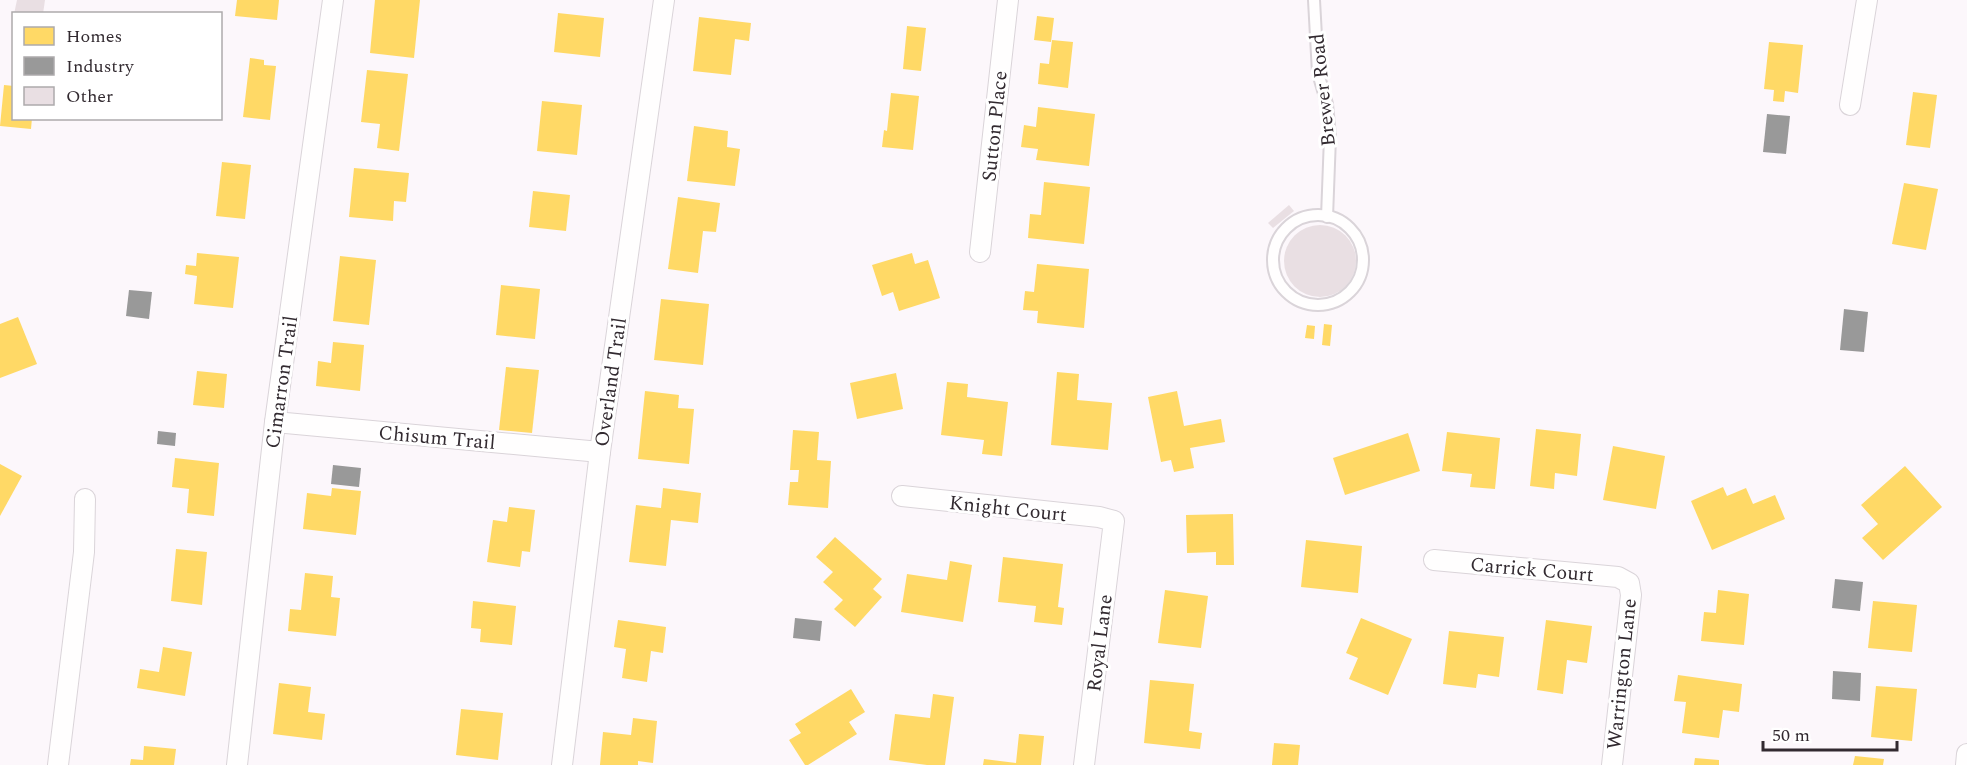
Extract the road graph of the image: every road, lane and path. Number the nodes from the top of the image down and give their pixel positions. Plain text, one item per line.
1 (333, 0) edge
2 (664, 0) edge
3 (1008, 0) edge
4 (1314, 0) edge
5 (1867, 0) edge
6 (1850, 105) dead end
7 (1327, 217) junction
8 (980, 252) dead end
9 (275, 422) junction
10 (600, 452) junction
11 (902, 496) dead end
12 (85, 499) dead end
13 (1114, 521) joint
14 (1434, 560) dead end
15 (1629, 583) joint
16 (1967, 754) edge
17 (58, 765) edge
18 (237, 765) edge
19 (562, 765) edge
20 (1084, 765) edge
21 (1612, 765) edge
22 (1966, 765) edge

1 - 9 street, Cimarron Trail
2 - 10 street, Overland Trail
3 - 8 street, Sutton Place
4 - 7 lane, Brewer Road
5 - 6 street
7 - 7 lane
9 - 10 street, Chisum Trail
9 - 18 street, Cimarron Trail
10 - 19 street, Overland Trail
11 - 13 street, Knight Court
12 - 17 street
13 - 20 street, Royal Lane
14 - 15 street, Carrick Court
15 - 21 street, Warrington Lane
16 - 22 street

